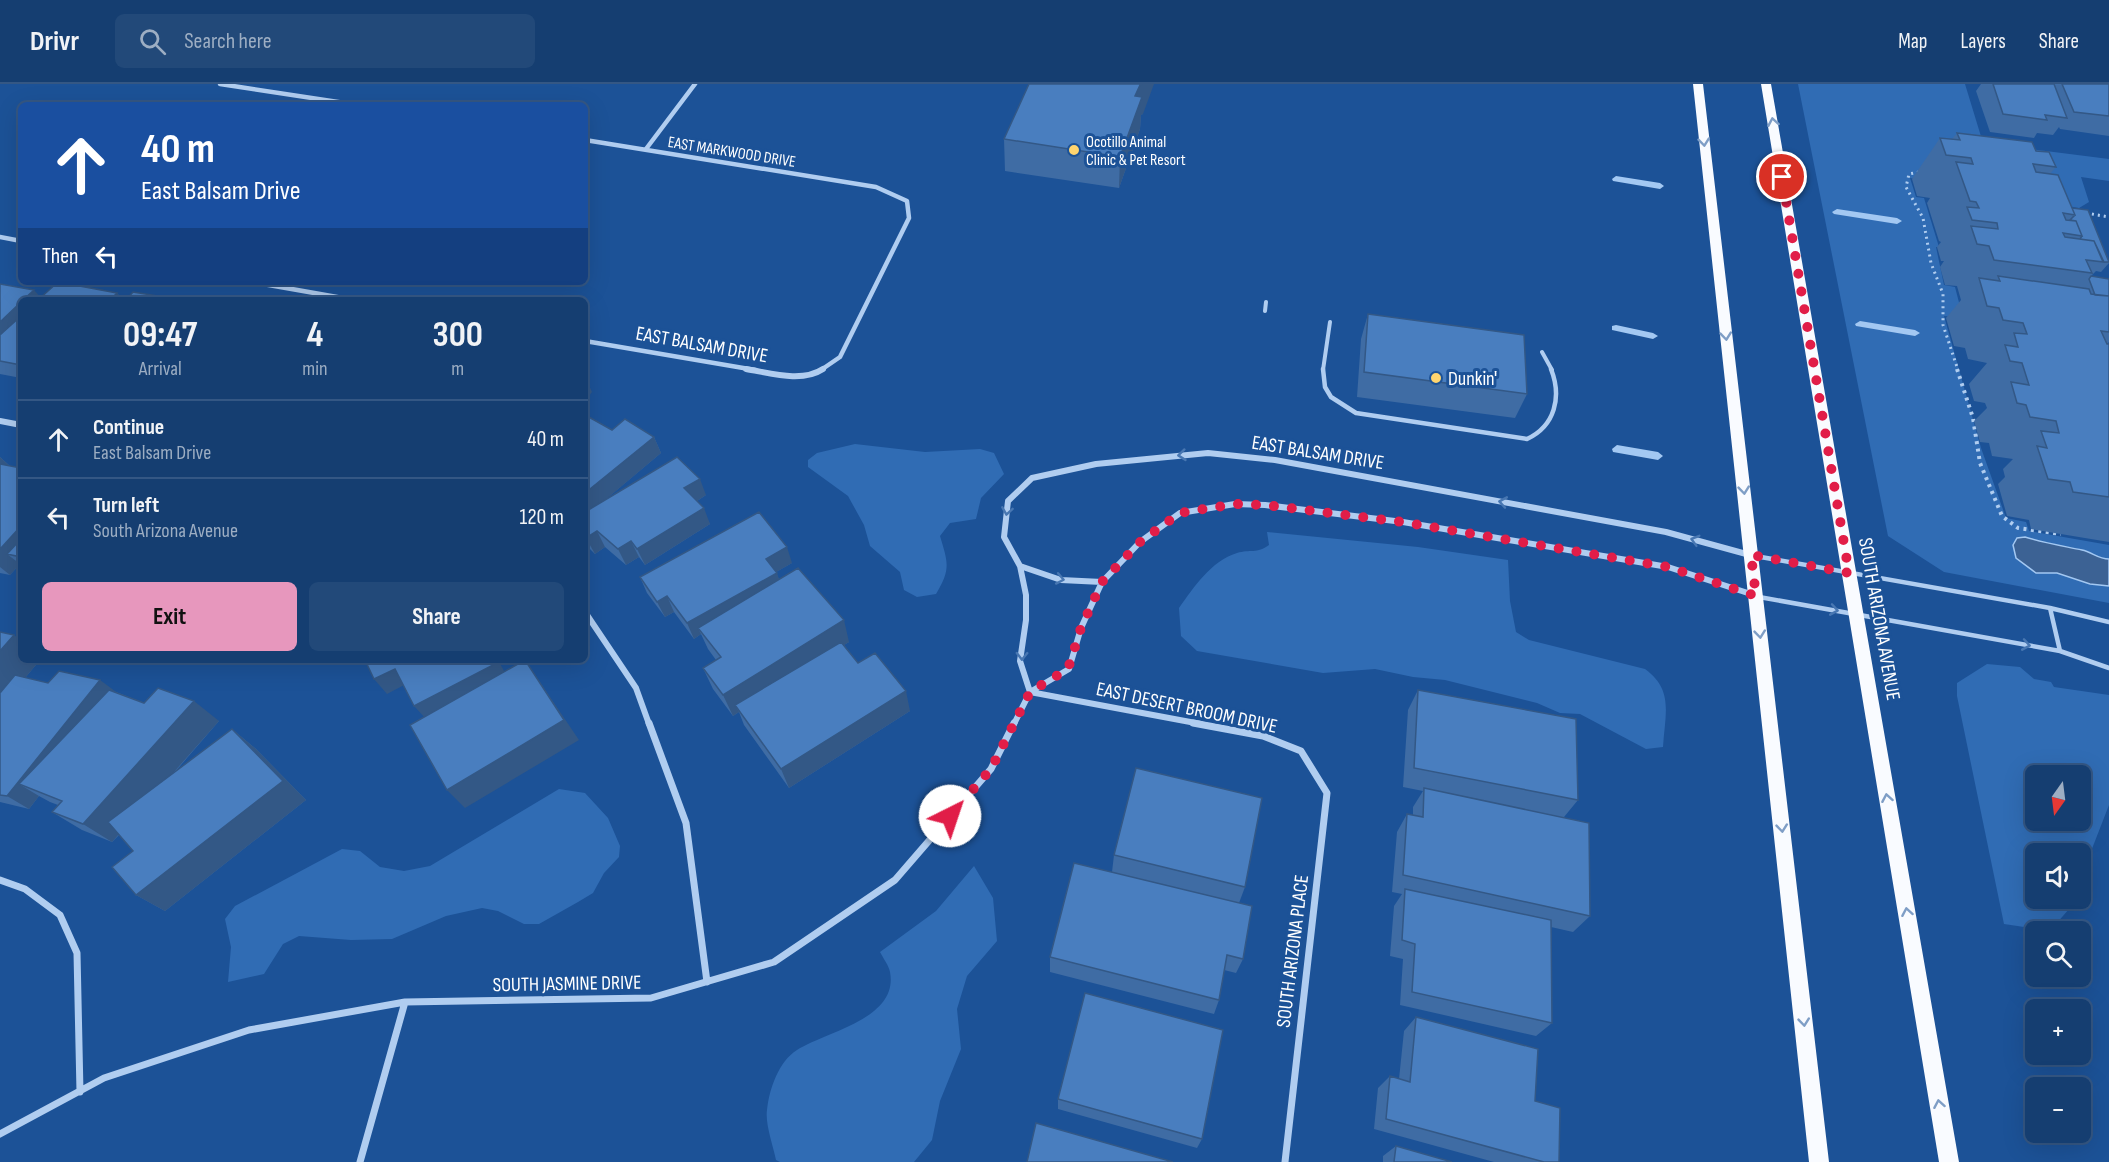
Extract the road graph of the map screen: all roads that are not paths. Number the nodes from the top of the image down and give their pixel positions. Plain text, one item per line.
1 (220, 84) edge
2 (694, 84) edge
3 (1698, 84) edge
4 (1766, 84) edge
5 (338, 102) edge
6 (588, 140) edge
7 (646, 149) junction
8 (0, 237) edge
9 (18, 240) edge
10 (269, 285) edge
11 (337, 297) edge
12 (1266, 302) dead end
13 (1265, 311) dead end
14 (1330, 322) dead end
15 (588, 342) edge
16 (1542, 352) dead end
17 (813, 376) joint
18 (0, 421) edge
19 (18, 424) edge
20 (1751, 555) junction
21 (1020, 566) junction
22 (1849, 573) junction
23 (1102, 582) junction
24 (1756, 596) junction
25 (2050, 608) junction
26 (1856, 615) junction
27 (588, 616) edge
28 (2109, 622) edge
29 (2060, 651) junction
30 (2109, 668) edge
31 (1030, 692) junction
32 (1301, 751) joint
33 (0, 880) edge
34 (707, 982) junction
35 (405, 1002) junction
36 (80, 1092) junction
37 (0, 1134) edge
38 (360, 1162) edge
39 (1284, 1162) edge
40 (1819, 1162) edge
41 (1949, 1162) edge

1 - 5 street
2 - 7 street
3 -> 20 main road
22 -> 4 main road, SOUTH ARIZONA AVENUE
6 - 7 street, EAST MARKWOOD DRIVE
7 - 17 street, EAST MARKWOOD DRIVE
8 - 9 street
10 - 11 street
12 - 13 lane
14 - 16 lane
15 - 17 street, EAST BALSAM DRIVE
18 - 19 street
20 -> 21 street, EAST BALSAM DRIVE
20 - 22 lane
20 - 24 main road
21 -> 23 street
21 -> 31 street, EAST BALSAM DRIVE
22 - 25 lane
22 - 26 main road, SOUTH ARIZONA AVENUE
23 - 24 street
23 - 31 street
24 -> 26 lane
24 -> 40 main road
25 - 28 lane
25 - 29 lane
26 -> 29 lane
41 -> 26 main road, SOUTH ARIZONA AVENUE
27 - 34 street
29 - 30 lane
31 - 32 street, EAST DESERT BROOM DRIVE
31 - 34 street, SOUTH JASMINE DRIVE
32 - 39 street, SOUTH ARIZONA PLACE
33 - 36 street
34 - 35 street, SOUTH JASMINE DRIVE
35 - 36 street, SOUTH JASMINE DRIVE
35 - 38 street
36 - 37 street, SOUTH JASMINE DRIVE

